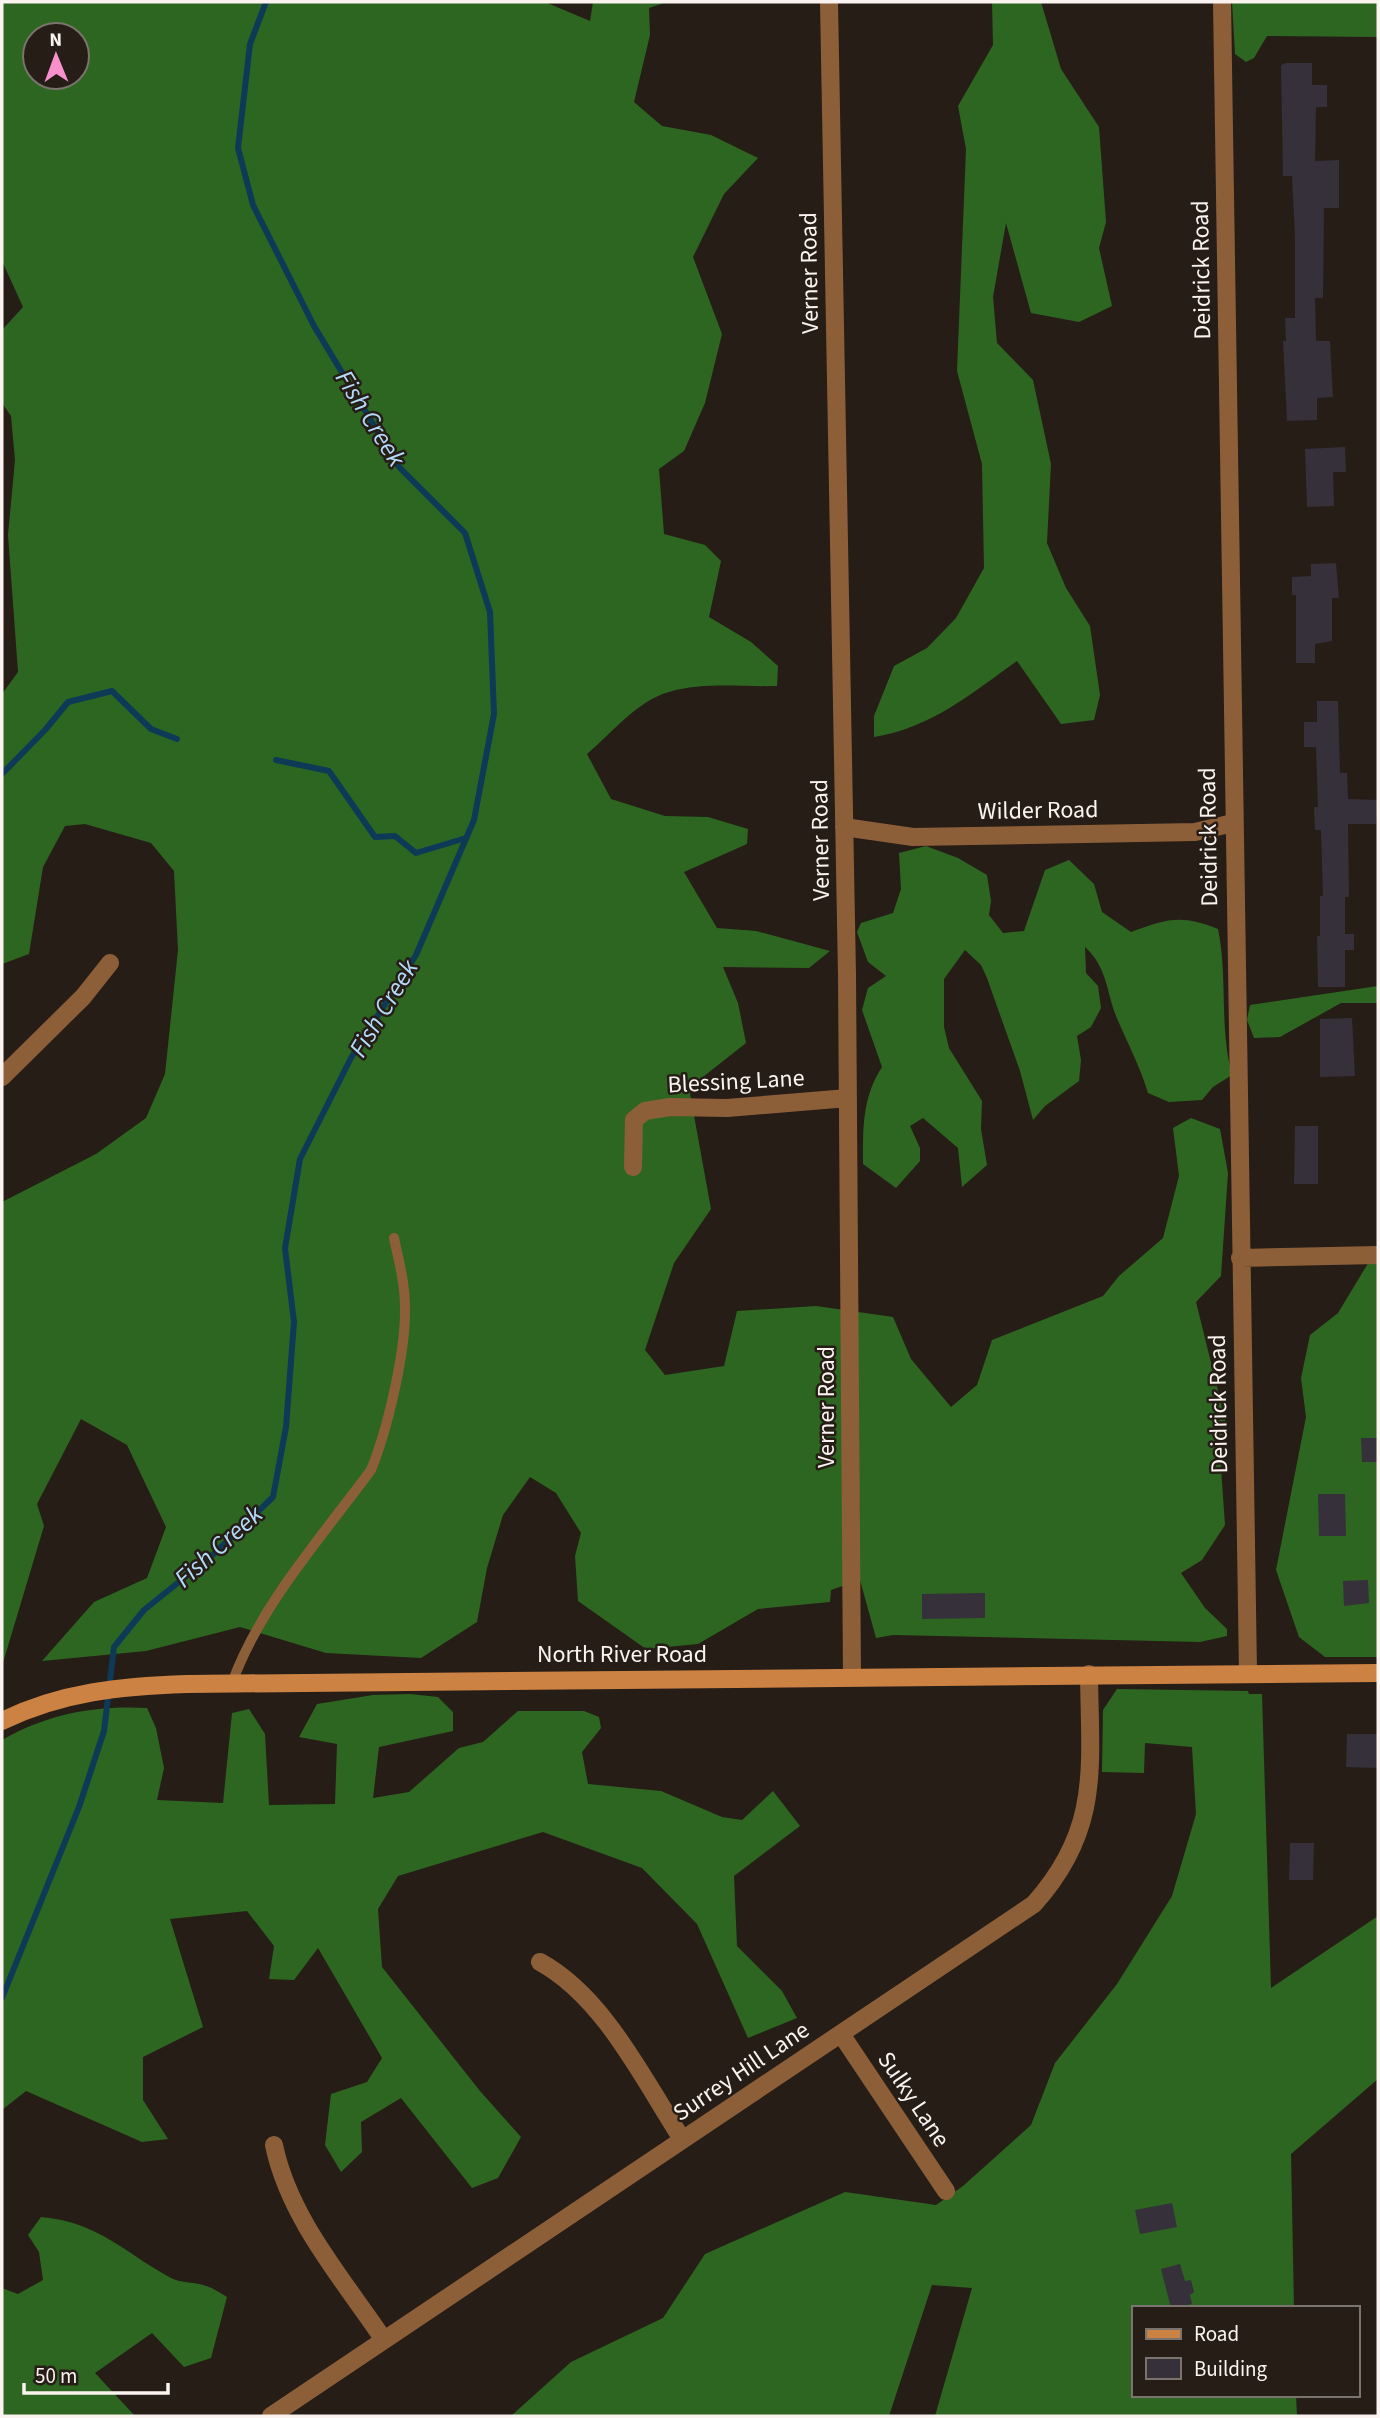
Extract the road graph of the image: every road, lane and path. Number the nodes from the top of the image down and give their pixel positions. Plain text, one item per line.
1 (829, 2) edge
2 (1222, 2) edge
3 (1233, 823) junction
4 (844, 827) junction
5 (110, 963) dead end
6 (2, 1077) edge
7 (848, 1098) junction
8 (633, 1167) dead end
9 (394, 1238) dead end
10 (1378, 1255) edge
11 (1240, 1258) junction
12 (1248, 1672) junction
13 (1378, 1672) edge
14 (1089, 1674) junction
15 (852, 1677) junction
16 (232, 1683) junction
17 (2, 1721) edge
18 (540, 1962) dead end
19 (841, 2034) junction
20 (682, 2140) junction
21 (274, 2145) dead end
22 (946, 2191) dead end
23 (384, 2340) junction
24 (271, 2416) edge

1 - 4 street, Verner Road
2 - 3 street, Deidrick Road
3 - 4 street, Wilder Road
3 - 11 street, Deidrick Road
4 - 7 street, Verner Road
5 - 6 street
7 - 8 street, Blessing Lane
7 - 15 street, Verner Road
9 - 16 lane
10 - 11 street
11 - 12 street, Deidrick Road
12 - 13 street, North River Road
12 - 14 street, North River Road
14 - 15 street, North River Road
14 - 19 street, Surrey Hill Lane
15 - 16 street, North River Road
16 - 17 street, North River Road
18 - 20 street
19 - 20 street, Surrey Hill Lane
19 - 22 street, Sulky Lane
20 - 23 street, Surrey Hill Lane
21 - 23 street
23 - 24 street, Surrey Hill Lane

